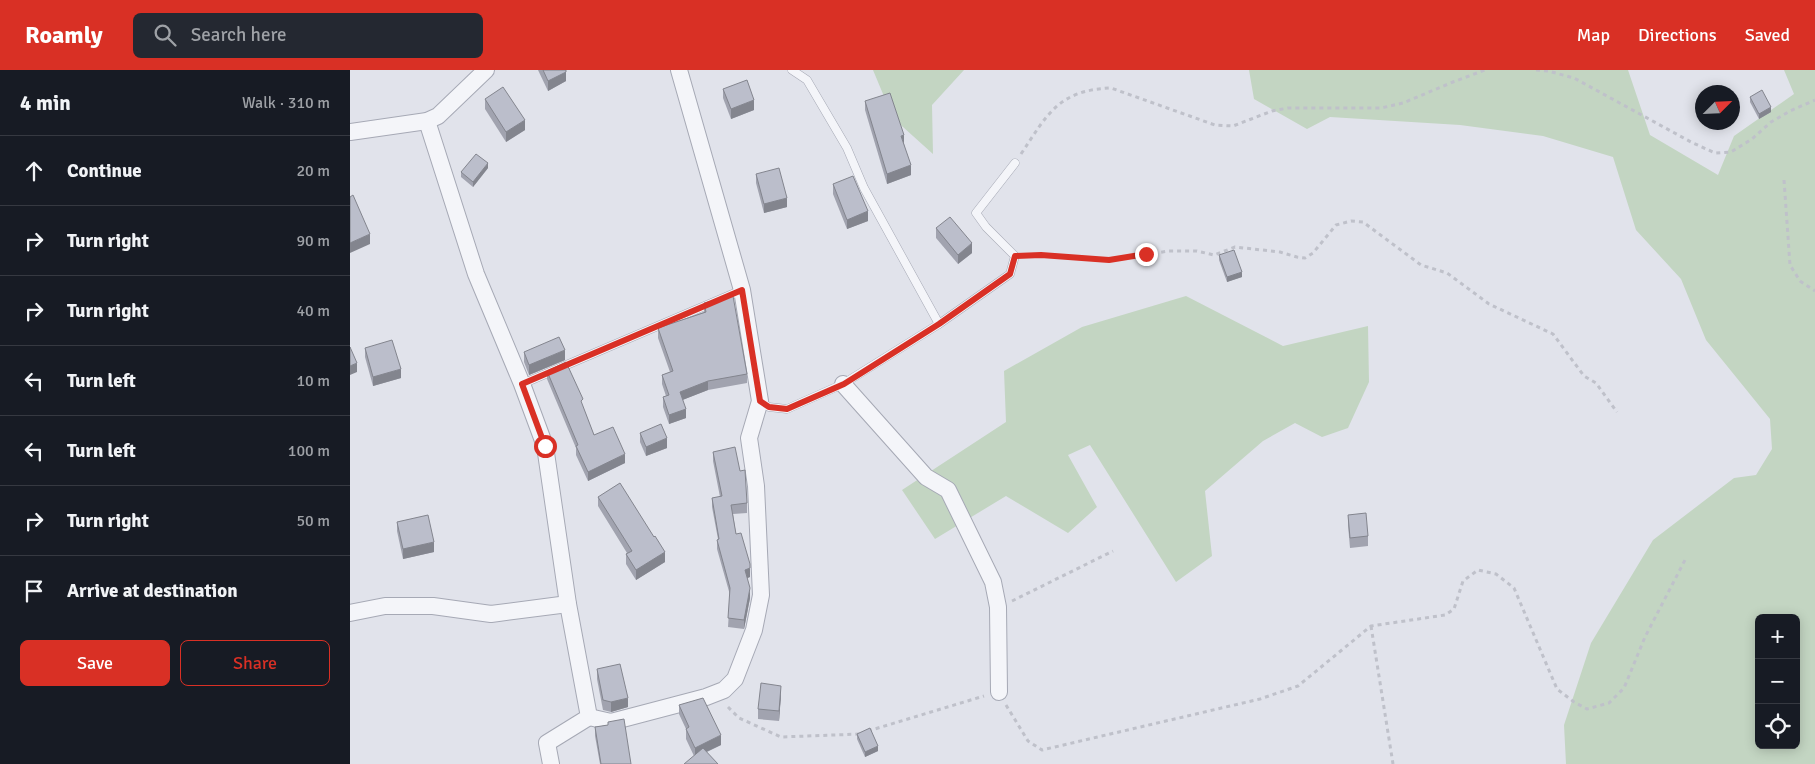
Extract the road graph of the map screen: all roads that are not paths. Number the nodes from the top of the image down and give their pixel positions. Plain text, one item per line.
1 (486, 70) edge
2 (679, 70) edge
3 (792, 70) edge
4 (427, 121) junction
5 (350, 132) edge
6 (1015, 163) road end
7 (742, 290) junction
8 (939, 324) junction
9 (522, 384) junction
10 (844, 384) junction
11 (760, 401) junction
12 (568, 604) junction
13 (350, 613) edge
14 (1000, 692) road end
15 (589, 717) junction
16 (551, 764) edge

1 - 4 street
2 - 7 street
3 - 8 lane
4 - 5 street
4 - 9 street
6 - 8 lane
7 - 9 lane
7 - 11 street
8 - 10 lane
9 - 12 street
10 - 11 lane
10 - 14 street
11 - 15 street
12 - 13 street
12 - 15 street
15 - 16 street

